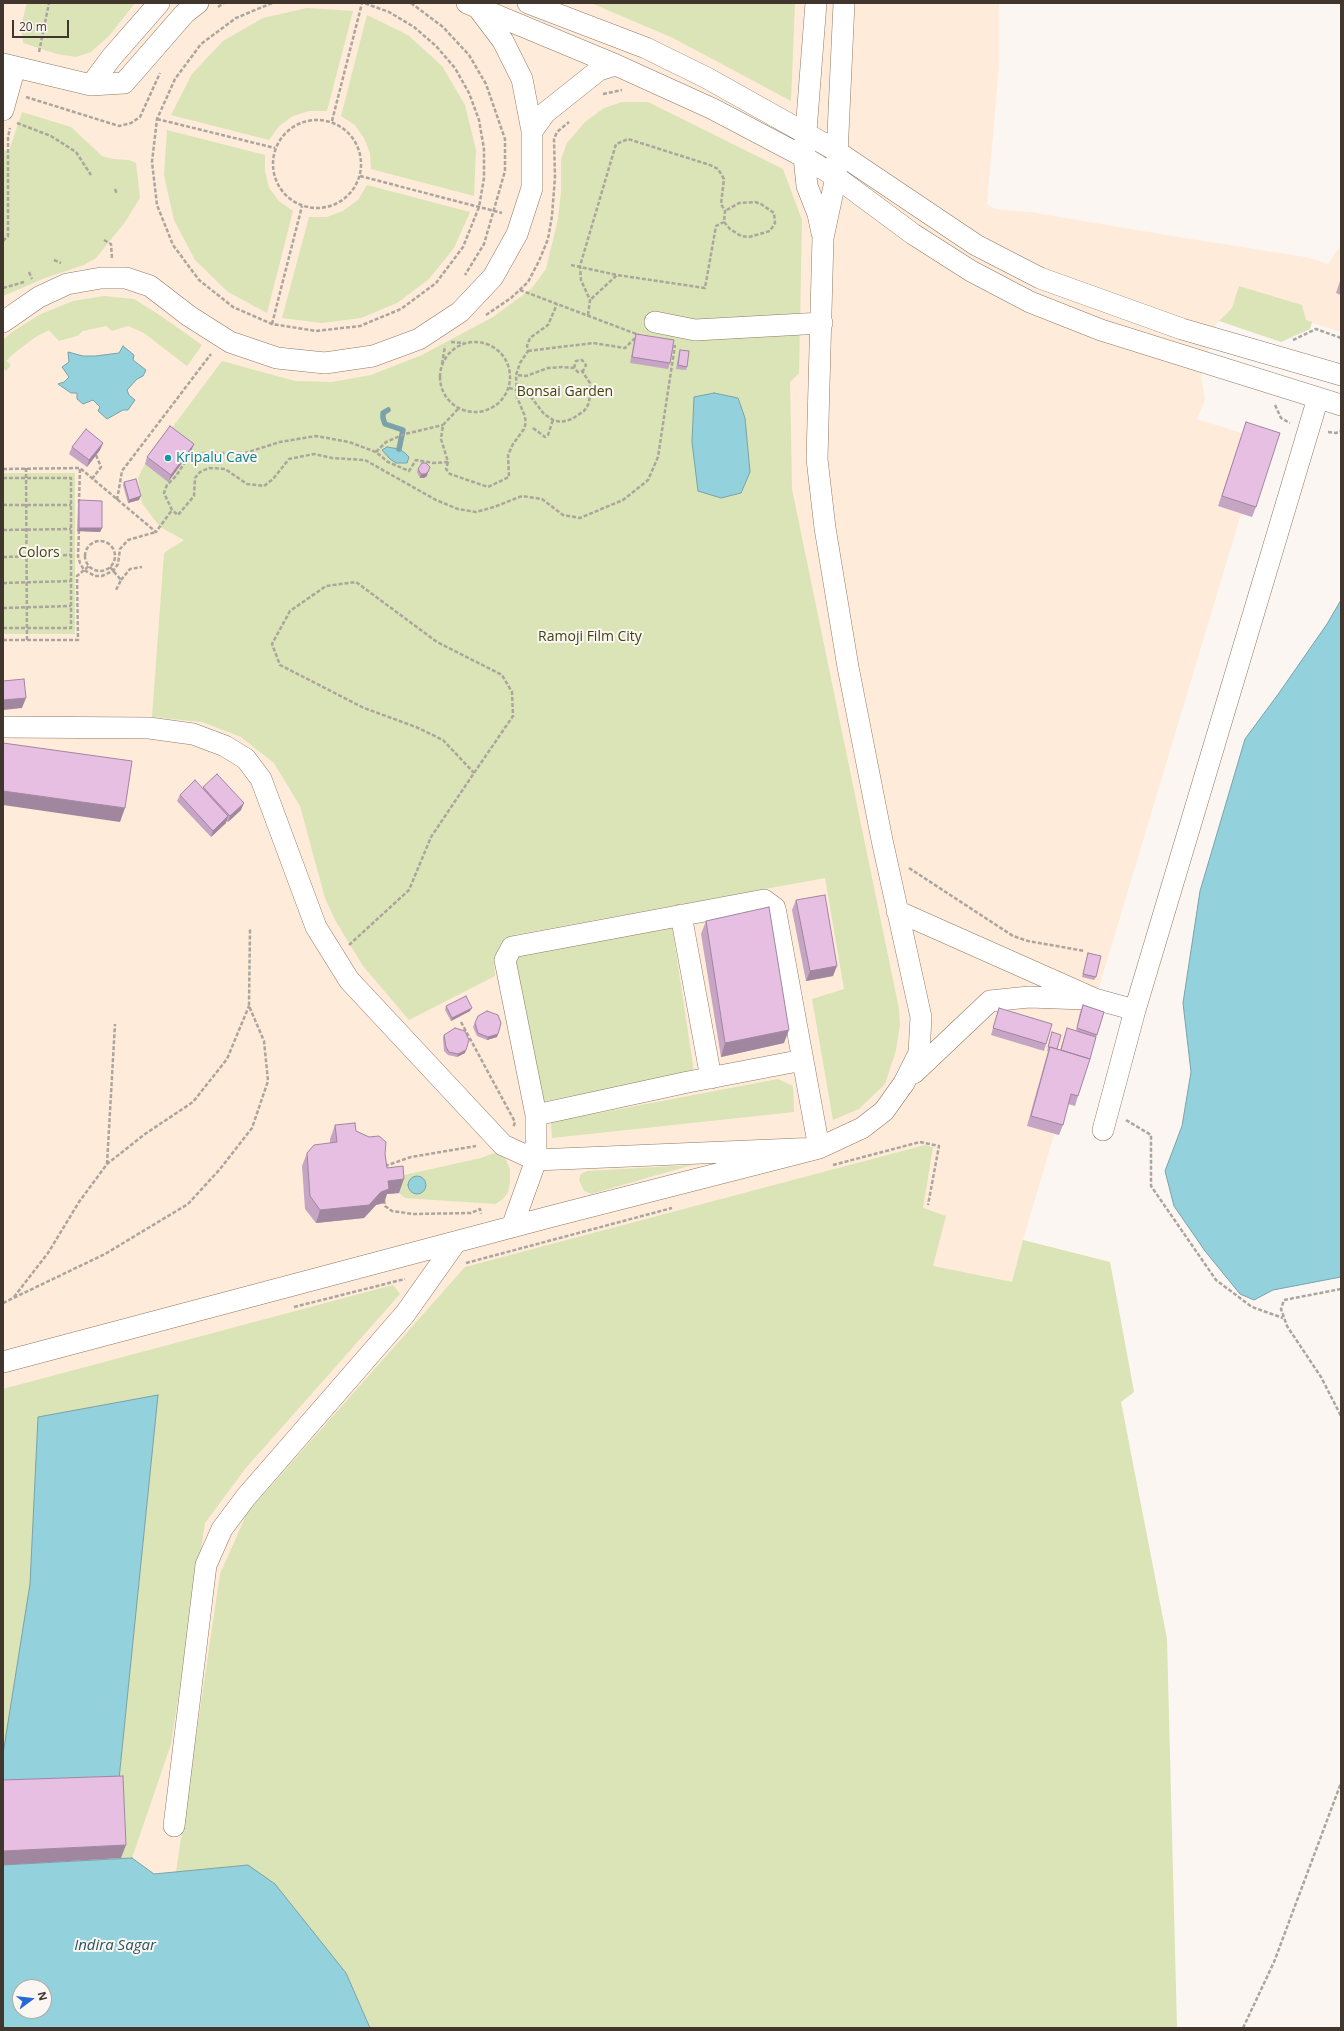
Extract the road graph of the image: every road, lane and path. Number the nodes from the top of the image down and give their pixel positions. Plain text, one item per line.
1 (49, 3) edge
2 (159, 3) edge
3 (198, 3) edge
4 (272, 3) edge
5 (363, 3) edge
6 (411, 3) edge
7 (528, 3) edge
8 (816, 3) edge
9 (844, 3) edge
10 (473, 5) edge
11 (31, 51) dead end
12 (38, 53) junction
13 (45, 55) dead end
14 (9, 65) edge
15 (616, 65) junction
16 (91, 85) junction
17 (624, 90) dead end
18 (600, 95) dead end
19 (8, 116) edge
20 (574, 117) dead end
21 (158, 119) junction
22 (332, 121) junction
23 (532, 131) junction
24 (806, 133) junction
25 (8, 137) dead end
26 (275, 148) junction
27 (838, 153) junction
28 (804, 157) junction
29 (91, 175) dead end
30 (360, 176) junction
31 (836, 177) junction
32 (115, 189) dead end
33 (117, 194) dead end
34 (302, 206) junction
35 (480, 206) junction
36 (494, 211) junction
37 (725, 211) junction
38 (522, 219) junction
39 (724, 222) junction
40 (823, 238) junction
41 (3, 240) edge
42 (104, 240) dead end
43 (112, 259) dead end
44 (54, 260) dead end
45 (61, 263) dead end
46 (571, 265) dead end
47 (580, 266) junction
48 (618, 275) junction
49 (32, 279) dead end
50 (462, 279) dead end
51 (3, 288) edge
52 (590, 300) junction
53 (557, 304) junction
54 (588, 315) junction
55 (3, 322) edge
56 (655, 322) dead end
57 (822, 323) junction
58 (272, 324) junction
59 (1341, 338) edge
60 (676, 341) dead end
61 (1288, 342) dead end
62 (467, 343) junction
63 (528, 351) junction
64 (213, 352) dead end
65 (441, 367) junction
66 (574, 368) junction
67 (582, 371) junction
68 (516, 374) junction
69 (1341, 374) edge
70 (508, 388) junction
71 (516, 390) junction
72 (1318, 398) junction
73 (1272, 401) dead end
74 (1341, 405) edge
75 (458, 409) junction
76 (553, 420) junction
77 (443, 425) junction
78 (533, 428) dead end
79 (1308, 428) junction
80 (1341, 431) edge
81 (376, 452) junction
82 (96, 456) edge
83 (448, 462) junction
84 (3, 468) edge
85 (26, 468) junction
86 (80, 468) junction
87 (3, 478) edge
88 (26, 478) junction
89 (92, 479) junction
90 (117, 500) junction
91 (71, 504) junction
92 (3, 505) edge
93 (26, 505) junction
94 (79, 505) edge
95 (172, 510) junction
96 (79, 527) edge
97 (71, 529) junction
98 (3, 530) edge
99 (26, 530) junction
100 (156, 532) junction
101 (71, 554) junction
102 (27, 556) junction
103 (3, 557) edge
104 (89, 566) junction
105 (110, 567) junction
106 (142, 567) dead end
107 (84, 570) junction
108 (113, 571) junction
109 (121, 580) junction
110 (71, 581) junction
111 (27, 582) junction
112 (3, 583) edge
113 (116, 590) dead end
114 (71, 606) junction
115 (27, 607) junction
116 (3, 608) edge
117 (3, 628) edge
118 (27, 628) junction
119 (3, 640) edge
120 (27, 640) junction
121 (3, 727) edge
122 (474, 773) junction
123 (906, 866) dead end
124 (897, 911) junction
125 (681, 915) junction
126 (250, 929) dead end
127 (1085, 951) dead end
128 (335, 957) junction
129 (1095, 999) junction
130 (249, 1006) junction
131 (1135, 1010) junction
132 (461, 1022) dead end
133 (115, 1024) dead end
134 (803, 1060) junction
135 (711, 1078) junction
136 (904, 1082) junction
137 (1109, 1110) junction
138 (536, 1114) junction
139 (507, 1123) dead end
140 (512, 1129) junction
141 (1103, 1130) dead end
142 (536, 1138) junction
143 (480, 1150) dead end
144 (823, 1158) junction
145 (536, 1160) junction
146 (107, 1164) junction
147 (383, 1167) edge
148 (384, 1199) edge
149 (928, 1205) dead end
150 (673, 1208) dead end
151 (478, 1221) dead end
152 (512, 1227) junction
153 (456, 1242) junction
154 (464, 1263) dead end
155 (435, 1271) junction
156 (1341, 1289) edge
157 (13, 1298) junction
158 (3, 1303) edge
159 (289, 1309) dead end
160 (1283, 1318) junction
161 (3, 1362) edge
162 (1341, 1416) edge
163 (1341, 1783) edge
164 (174, 1826) dead end
165 (1243, 2028) edge

1 - 12 path
2 - 16 street
3 - 16 street
4 - 21 path
5 - 22 path
5 - 35 path
6 - 36 path
7 - 24 street
8 - 24 street
9 - 27 street
10 - 15 street
10 - 23 street
11 - 12 path
12 - 13 path
14 - 16 street
14 - 19 street
15 - 23 street
15 - 28 street
17 - 18 path
19 - 29 path
20 - 53 path
21 - 26 path
21 - 58 path
22 - 26 path
22 - 30 path
23 - 38 street
24 - 27 street
24 - 28 street
25 - 41 path
26 - 34 path
27 - 31 street
27 - 69 street
28 - 31 street
28 - 40 street
30 - 34 path
30 - 35 path
31 - 40 street
31 - 72 street
32 - 33 path
34 - 58 path
35 - 36 path
35 - 58 path
36 - 38 path
36 - 50 path
37 - 39 path
37 - 39 path
37 - 47 path
38 - 55 street
39 - 48 path
40 - 57 street
42 - 43 path
44 - 45 path
46 - 47 path
47 - 48 path
47 - 52 path
48 - 52 path
49 - 51 path
52 - 54 path
53 - 54 path
53 - 63 path
54 - 63 path
56 - 57 street
57 - 124 street
59 - 61 path
60 - 95 path
62 - 65 path
62 - 65 path
62 - 70 path
63 - 68 path
64 - 90 path
65 - 75 path
66 - 67 path
66 - 67 path
66 - 68 path
67 - 76 path
68 - 71 path
70 - 71 path
70 - 75 path
71 - 76 path
71 - 83 path
72 - 74 street
72 - 79 street
73 - 79 path
75 - 77 path
76 - 78 path
77 - 81 path
77 - 83 path
79 - 80 path
79 - 131 street
81 - 83 path
81 - 95 path
82 - 89 path
84 - 85 path
85 - 86 path
85 - 88 path
86 - 89 path
86 - 94 path
87 - 88 path
88 - 91 path
88 - 93 path
89 - 90 path
90 - 100 path
91 - 93 path
91 - 97 path
92 - 93 path
93 - 99 path
95 - 100 path
96 - 107 path
97 - 99 path
97 - 101 path
98 - 99 path
99 - 102 path
100 - 108 path
101 - 102 path
101 - 110 path
102 - 103 path
102 - 111 path
104 - 105 path
104 - 105 path
104 - 107 path
105 - 108 path
106 - 109 path
107 - 108 path
107 - 120 path
108 - 109 path
109 - 113 path
110 - 111 path
110 - 114 path
111 - 112 path
111 - 115 path
114 - 115 path
114 - 118 path
115 - 116 path
115 - 118 path
117 - 118 path
118 - 120 path
119 - 120 path
121 - 128 street
122 - 122 path
122 - 128 path
123 - 127 path
124 - 129 street
124 - 136 street
125 - 134 street
125 - 135 street
125 - 138 street
126 - 130 path
128 - 145 street
129 - 131 street
129 - 136 street
130 - 146 path
130 - 157 path
131 - 137 street
132 - 140 path
133 - 146 path
134 - 135 street
134 - 144 street
135 - 138 street
136 - 144 street
137 - 141 street
137 - 160 path
138 - 142 street
139 - 140 path
140 - 142 path
142 - 145 street
143 - 147 path
144 - 145 street
144 - 149 path
144 - 152 street
145 - 152 street
146 - 157 path
148 - 151 path
150 - 154 path
152 - 153 street
153 - 155 street
153 - 161 street
155 - 159 path
155 - 164 street
156 - 160 path
157 - 158 path
160 - 162 path
163 - 165 path

